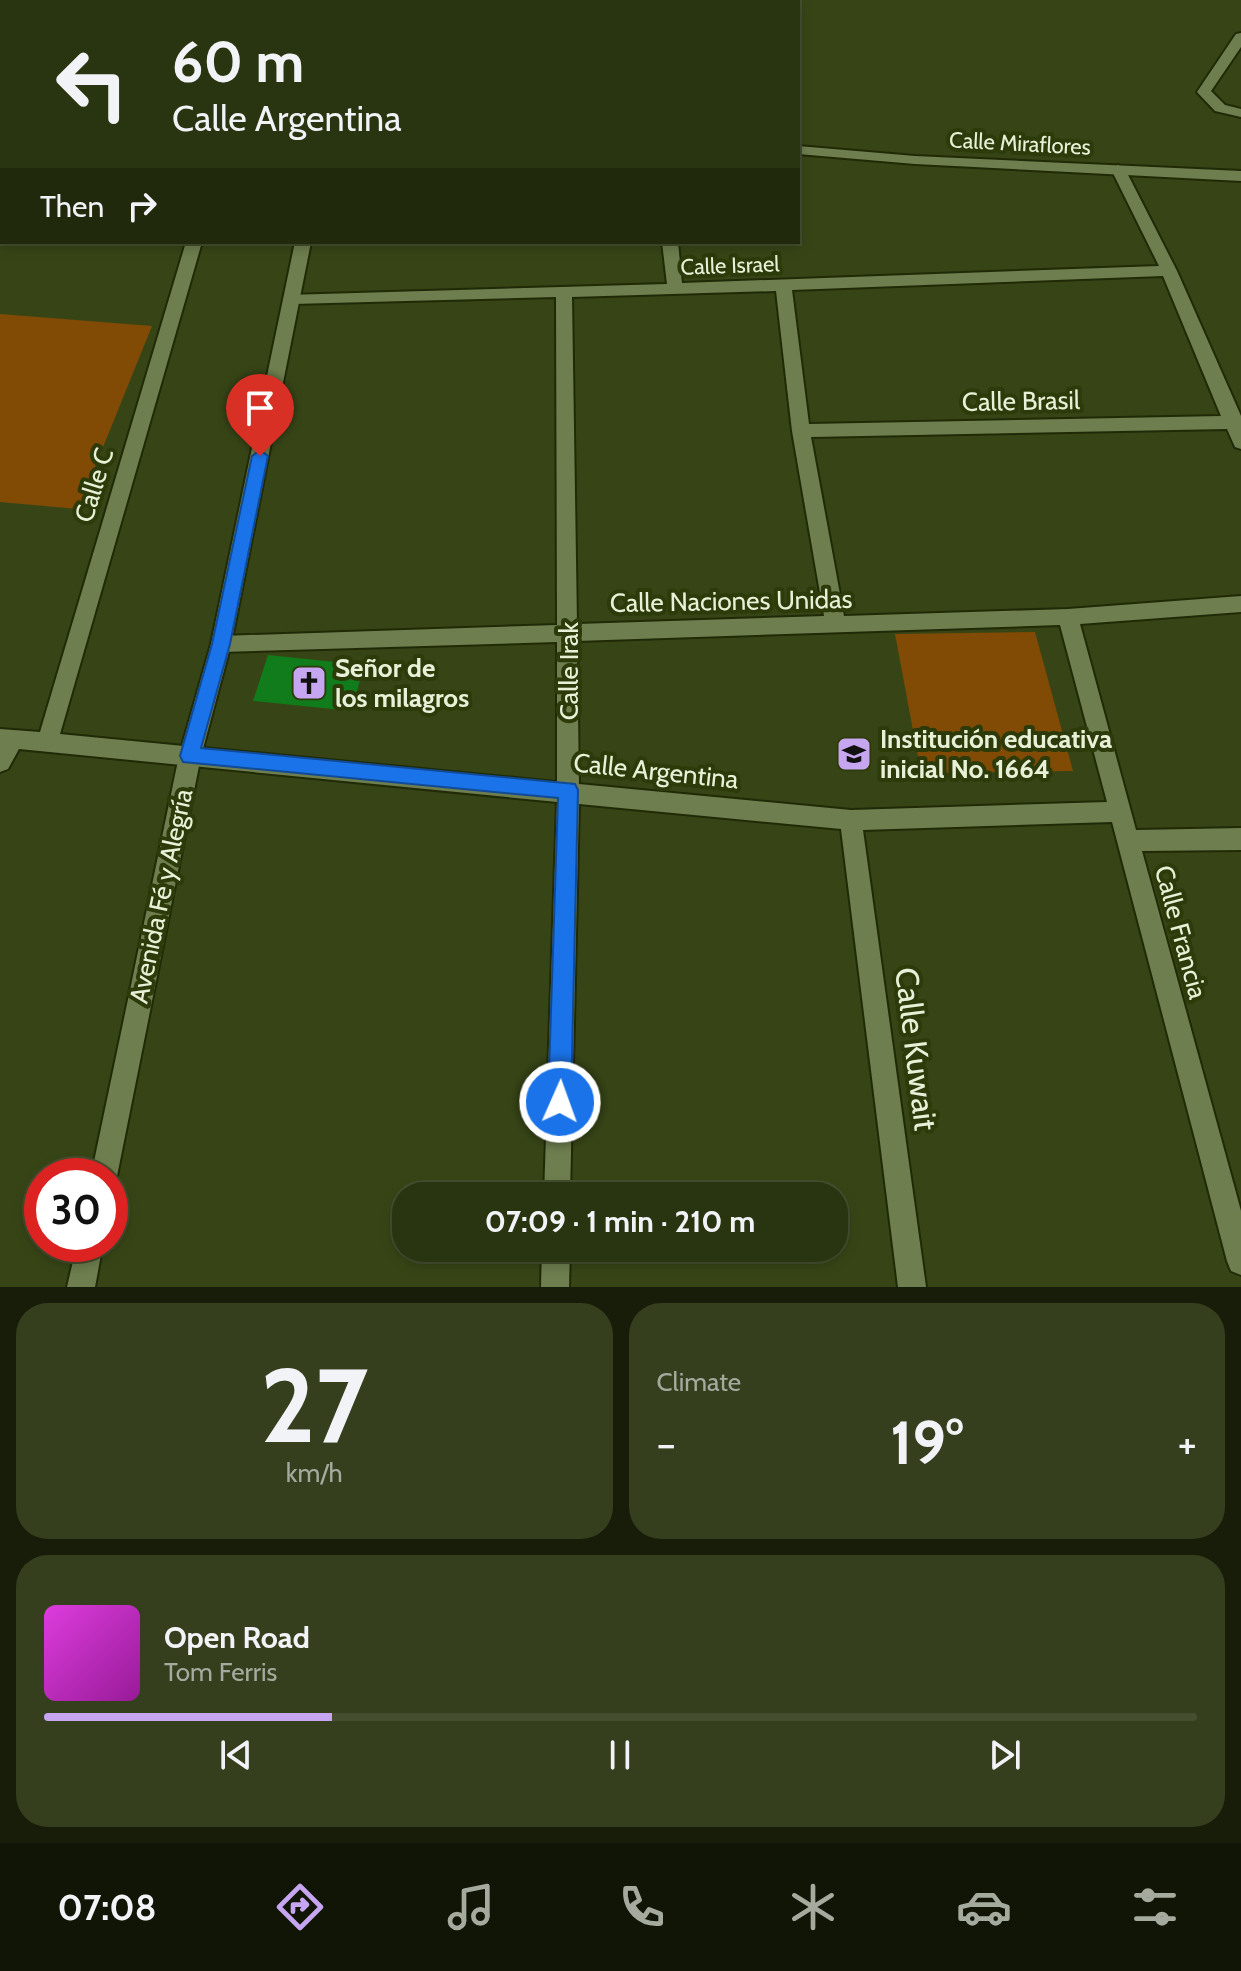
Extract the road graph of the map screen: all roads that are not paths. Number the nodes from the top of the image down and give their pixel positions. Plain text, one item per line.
1 (1241, 37) edge
2 (1241, 113) edge
3 (800, 150) edge
4 (1118, 169) junction
5 (1241, 176) edge
6 (193, 244) edge
7 (303, 244) edge
8 (670, 244) edge
9 (1169, 271) junction
10 (783, 285) junction
11 (675, 289) junction
12 (564, 291) junction
13 (293, 299) junction
14 (1237, 422) edge
15 (801, 431) junction
16 (1241, 442) edge
17 (1241, 604) edge
18 (1068, 617) junction
19 (836, 626) junction
20 (569, 630) junction
21 (221, 644) junction
22 (6, 739) edge
23 (47, 743) junction
24 (190, 756) junction
25 (0, 762) edge
26 (568, 790) junction
27 (1118, 812) junction
28 (851, 820) junction
29 (1241, 839) edge
30 (1127, 841) junction
31 (108, 1158) edge
32 (557, 1182) edge
33 (1241, 1261) edge
34 (86, 1262) edge
35 (556, 1262) edge
36 (81, 1287) edge
37 (555, 1287) edge
38 (912, 1287) edge

1 - 2 street
3 - 4 street, Calle Miraflores
4 - 5 street, Calle Miraflores
4 - 9 street
6 - 23 street, Calle C
7 - 13 street, Avenida Fé y Alegría
8 - 11 street
9 - 10 street, Calle Israel
9 - 14 street
10 - 11 street, Calle Israel
10 - 15 street
11 - 12 street, Calle Israel
12 - 13 street, Calle Israel
12 - 20 street, Calle Irak
13 - 21 street, Avenida Fé y Alegría
14 - 15 street, Calle Brasil
14 - 16 street
15 - 19 street
17 - 18 street, Calle Naciones Unidas
18 - 19 street, Calle Naciones Unidas
18 - 27 street, Calle Francia
19 - 20 street, Calle Naciones Unidas
20 - 21 street, Calle Naciones Unidas
20 - 26 street, Calle Irak
21 - 24 street, Avenida Fé y Alegría
22 - 23 street, Calle Argentina
22 - 25 street
23 - 24 street, Calle Argentina
24 - 26 street, Calle Argentina
24 - 31 street, Avenida Fé y Alegría
26 - 28 street, Calle Argentina
26 - 32 street, Calle Irak
27 - 28 street, Calle Argentina
27 - 30 street, Calle Francia
28 - 38 street, Calle Kuwait
29 - 30 street
30 - 33 street, Calle Francia
34 - 36 street
35 - 37 street

